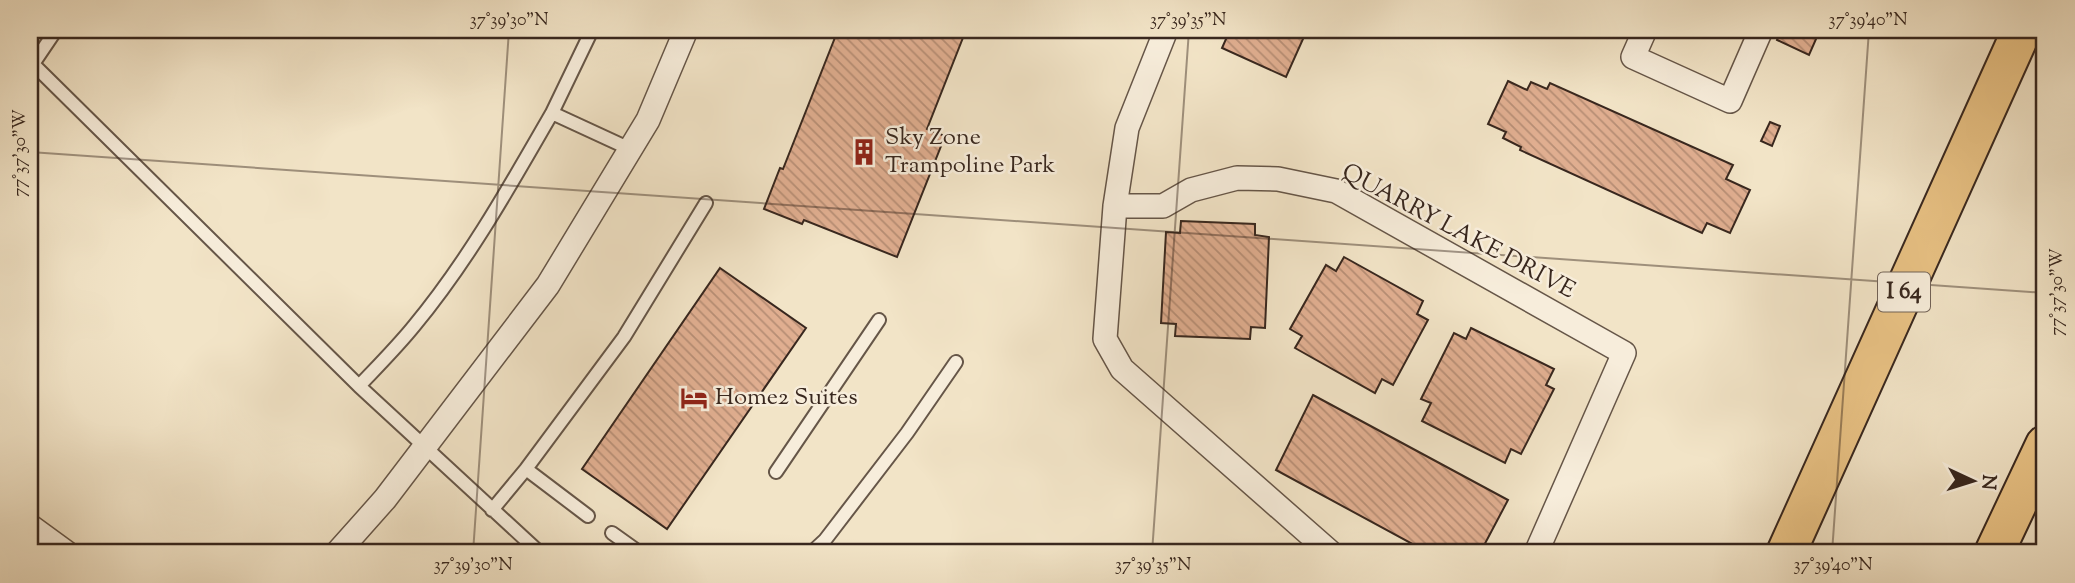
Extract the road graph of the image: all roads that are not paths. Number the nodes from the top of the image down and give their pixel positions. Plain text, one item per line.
1 (56, 30) edge
2 (592, 30) edge
3 (687, 30) edge
4 (1166, 30) edge
5 (1645, 30) edge
6 (1761, 30) edge
7 (2022, 30) edge
8 (32, 62) edge
9 (552, 113) junction
10 (630, 149) junction
11 (706, 203) dead end
12 (1115, 206) junction
13 (879, 320) dead end
14 (956, 362) dead end
15 (359, 386) junction
16 (2045, 445) edge
17 (425, 446) junction
18 (526, 469) junction
19 (776, 472) dead end
20 (492, 510) junction
21 (588, 516) dead end
22 (30, 526) edge
23 (612, 533) dead end
24 (67, 553) edge
25 (337, 553) edge
26 (540, 553) edge
27 (640, 553) edge
28 (811, 553) edge
29 (1331, 553) edge
30 (1536, 553) edge
31 (1786, 553) edge
32 (1994, 553) edge

1 - 8 lane
2 - 9 lane
3 - 10 street
4 - 12 street
5 - 6 street
7 - 31 highway, I 64
8 - 15 lane
9 - 10 lane
9 - 15 lane
10 - 17 street
11 - 18 lane
12 - 29 street
12 - 30 street, QUARRY LAKE DRIVE
13 - 19 lane
14 - 28 lane
15 - 17 lane
16 - 32 highway
17 - 20 lane
17 - 25 street
18 - 20 lane
18 - 21 lane
20 - 26 lane
22 - 24 street
23 - 27 lane

